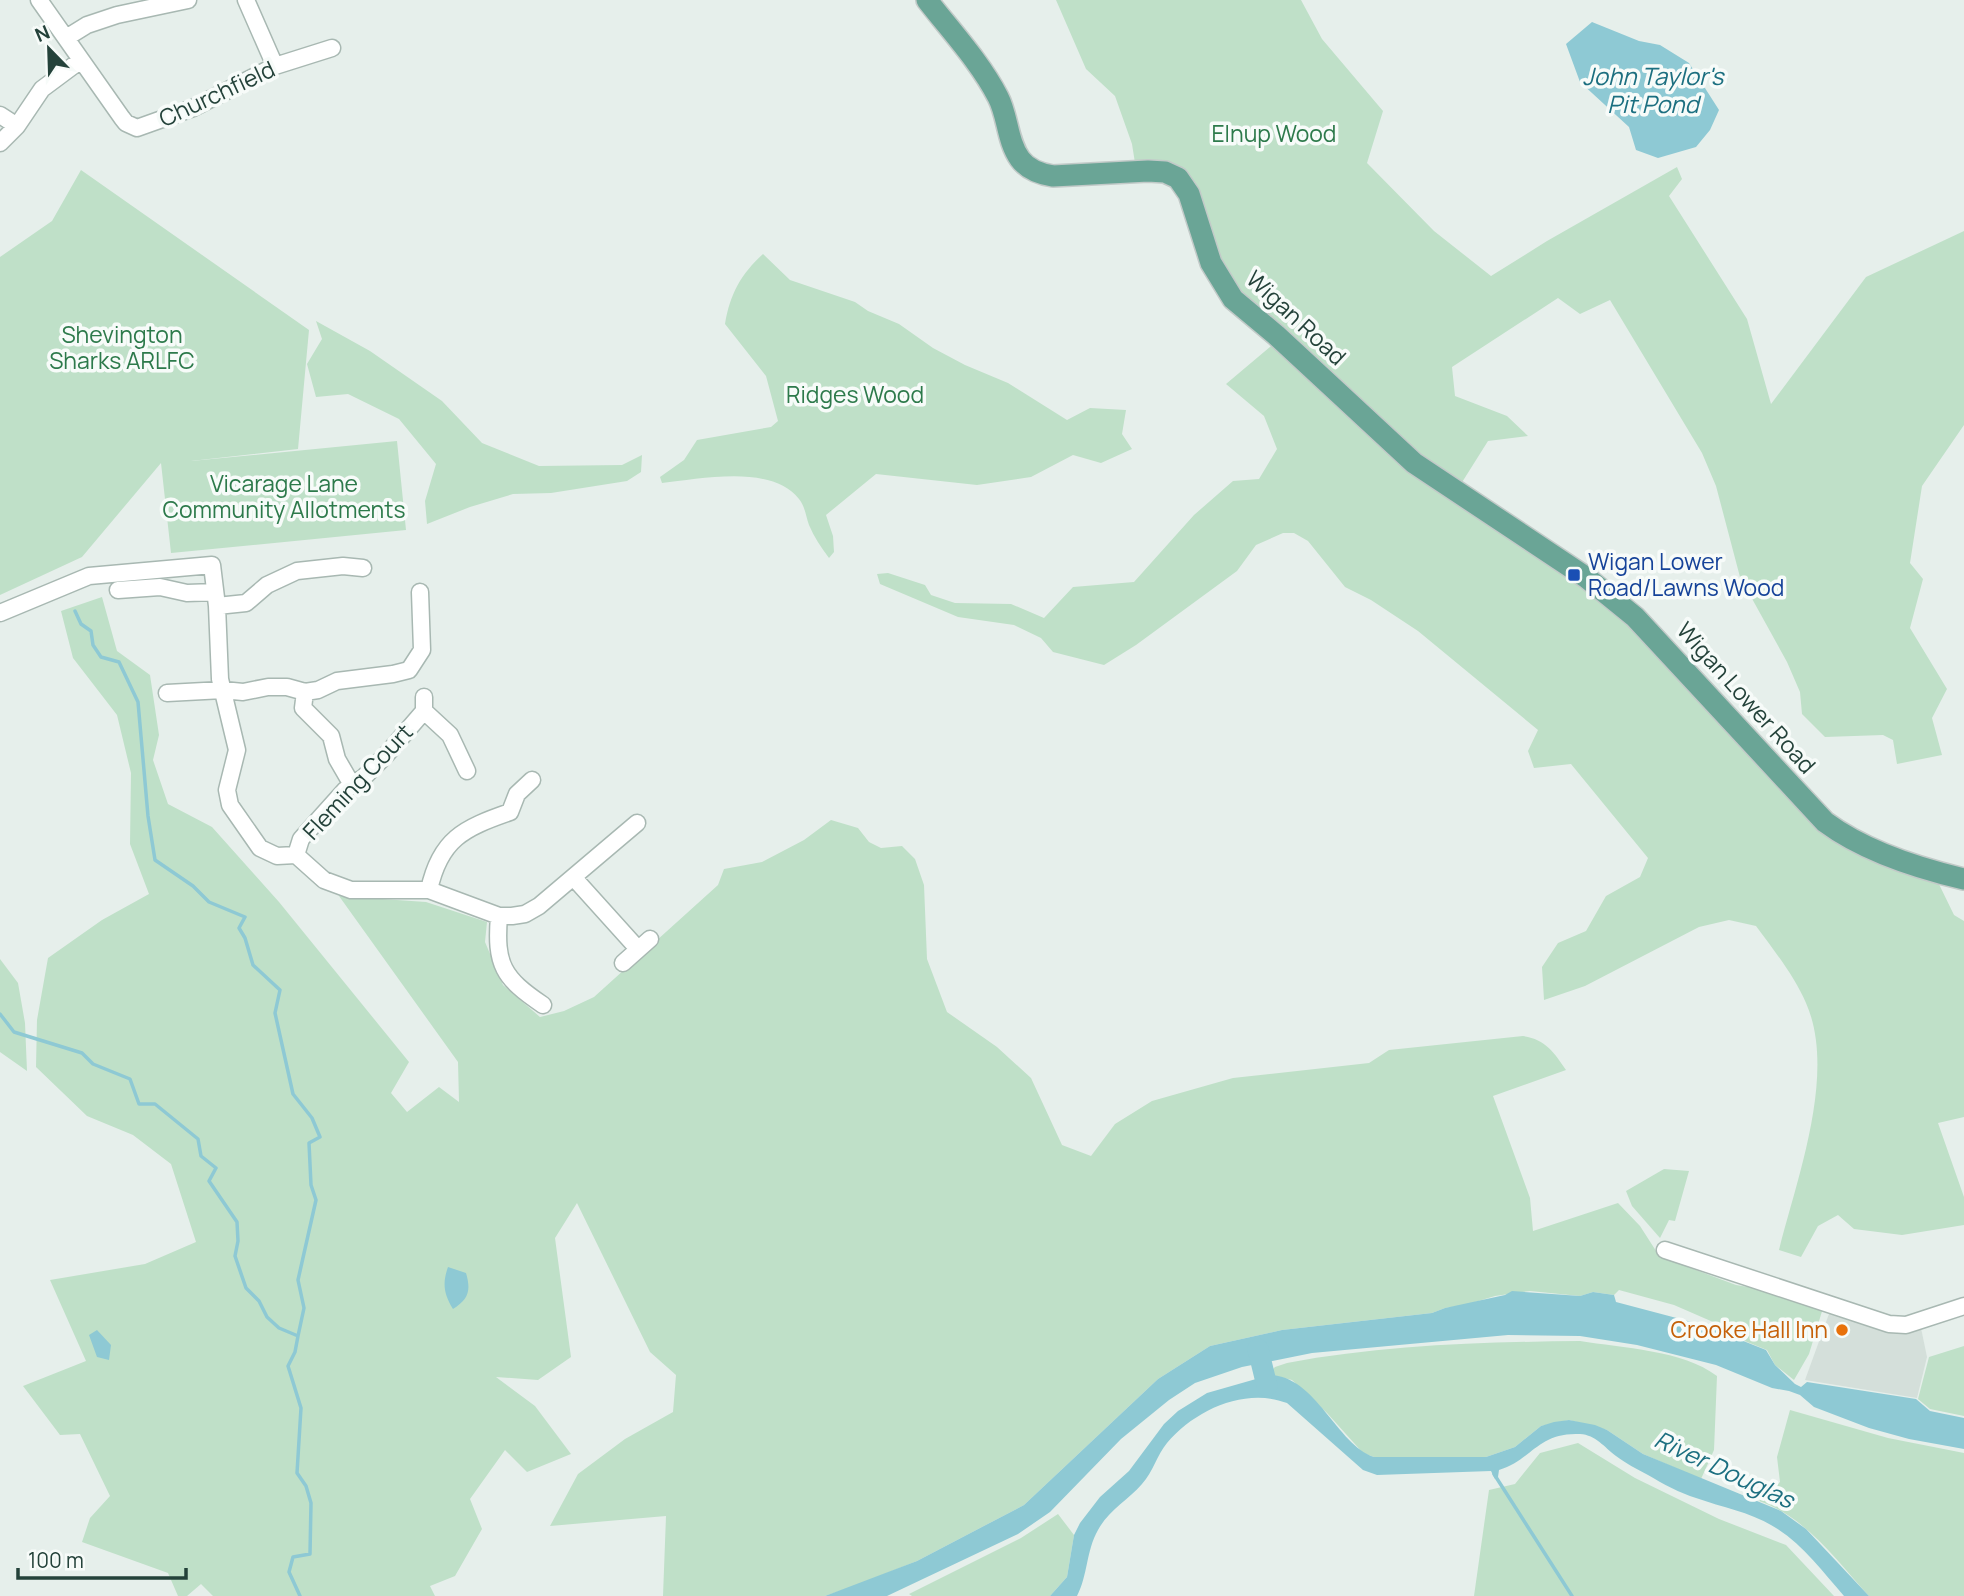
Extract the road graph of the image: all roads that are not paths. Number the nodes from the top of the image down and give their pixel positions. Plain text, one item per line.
1 (40, 0) edge
2 (188, 0) edge
3 (246, 0) edge
4 (927, 0) edge
5 (66, 38) junction
6 (332, 48) dead end
7 (80, 60) junction
8 (275, 66) junction
9 (0, 115) edge
10 (17, 126) junction
11 (0, 143) edge
12 (1433, 477) joint
13 (363, 568) dead end
14 (118, 590) dead end
15 (420, 592) dead end
16 (216, 599) junction
17 (0, 613) edge
18 (223, 690) junction
19 (305, 692) junction
20 (167, 693) dead end
21 (467, 771) dead end
22 (532, 780) dead end
23 (355, 784) junction
24 (637, 823) dead end
25 (296, 855) junction
26 (574, 878) junction
27 (1964, 879) edge
28 (429, 890) junction
29 (499, 916) junction
30 (623, 963) dead end
31 (543, 1005) dead end
32 (1665, 1251) dead end
33 (1964, 1306) edge

1 - 5 street, Churchfield
2 - 5 street
3 - 8 street
4 - 12 main road, Wigan Road
5 - 7 street, Churchfield
6 - 8 street, Churchfield
7 - 8 street, Churchfield
7 - 10 street
9 - 10 street
10 - 11 street
12 - 27 main road, Wigan Lower Road
13 - 16 street
14 - 16 street
15 - 19 street
16 - 17 street
16 - 18 street
18 - 19 street
18 - 20 street
18 - 25 street
19 - 23 street
21 - 23 street, Fleming Court
22 - 28 street
23 - 25 street, Fleming Court
24 - 26 street
25 - 28 street
26 - 29 street
26 - 30 street
28 - 29 street
29 - 31 street
32 - 33 street

